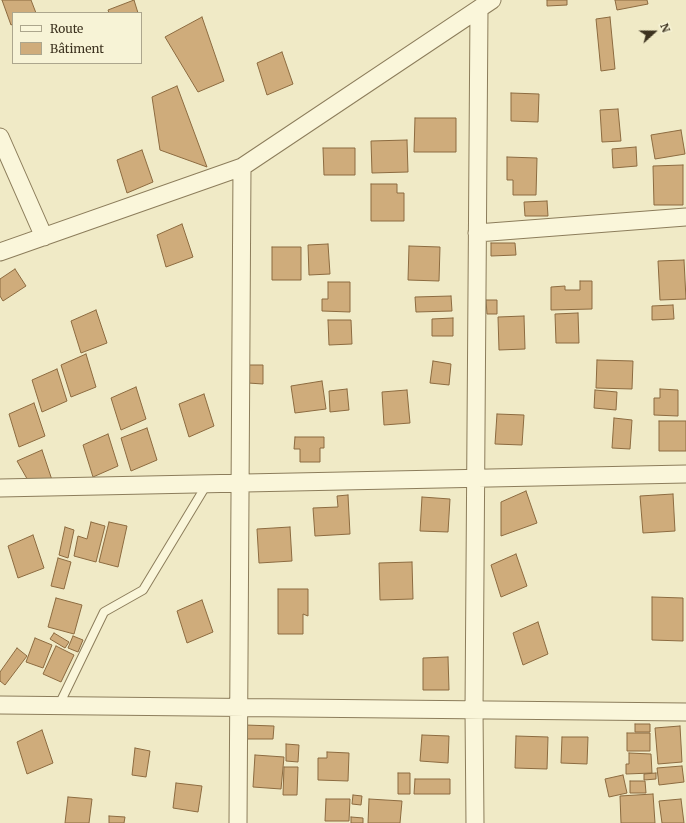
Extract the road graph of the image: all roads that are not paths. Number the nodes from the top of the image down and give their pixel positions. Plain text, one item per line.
1 (485, 4) edge
2 (0, 137) edge
3 (242, 167) junction
4 (686, 217) edge
5 (477, 233) junction
6 (44, 237) junction
7 (0, 252) edge
8 (686, 474) edge
9 (476, 478) junction
10 (240, 483) junction
11 (207, 484) junction
12 (0, 488) edge
13 (0, 705) edge
14 (59, 705) junction
15 (238, 707) junction
16 (474, 710) junction
17 (686, 712) edge
18 (238, 823) edge
19 (475, 823) edge

1 - 3 street
1 - 5 street
2 - 6 street
3 - 6 street
3 - 10 street
4 - 5 street
5 - 9 street
6 - 7 street
8 - 9 street
9 - 10 street
9 - 16 street
10 - 11 street
10 - 15 street
11 - 12 street
11 - 14 lane
13 - 14 street
14 - 15 street
15 - 16 street
15 - 18 street
16 - 17 street
16 - 19 street

